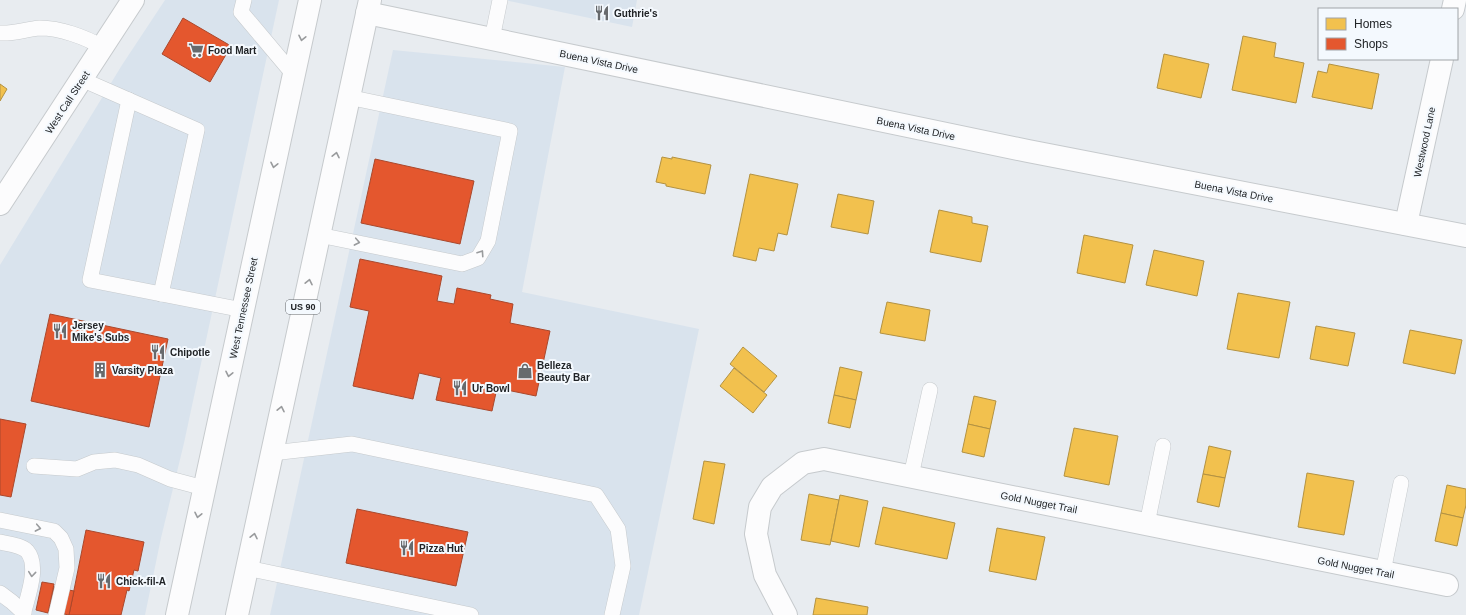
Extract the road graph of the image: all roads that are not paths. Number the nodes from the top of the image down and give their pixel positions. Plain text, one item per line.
1 (132, 0) edge
2 (244, 0) edge
3 (310, 0) edge
4 (500, 0) edge
5 (368, 6) edge
6 (0, 33) edge
7 (492, 39) junction
8 (102, 48) junction
9 (1442, 60) edge
10 (294, 75) junction
11 (82, 79) junction
12 (348, 97) junction
13 (129, 100) junction
14 (0, 204) edge
15 (1406, 224) junction
16 (319, 235) junction
17 (1466, 236) edge
18 (161, 294) junction
19 (243, 310) junction
20 (930, 390) dead end
21 (1163, 446) dead end
22 (272, 454) junction
23 (34, 466) dead end
24 (911, 476) junction
25 (1401, 482) dead end
26 (204, 488) junction
27 (0, 520) edge
28 (1147, 524) junction
29 (0, 542) edge
30 (247, 568) junction
31 (1382, 572) junction
32 (1447, 585) dead end
33 (0, 594) edge
34 (24, 614) edge
35 (56, 615) edge
36 (177, 615) edge
37 (237, 615) edge
38 (471, 615) edge
39 (612, 615) edge
40 (786, 615) edge

1 - 8 street, West Call Street
2 - 10 lane
3 -> 10 street, West Tennessee Street
4 - 7 lane
5 - 7 street, Buena Vista Drive
5 - 12 street, US 90
6 - 8 lane
7 - 15 street, Buena Vista Drive
8 - 11 street, West Call Street
9 - 15 street, Westwood Lane
10 -> 19 street, West Tennessee Street
11 - 13 lane
11 - 14 street, West Call Street
16 -> 12 street, US 90
16 -> 12 lane
13 - 18 lane
13 - 18 lane
15 - 17 street, Buena Vista Drive
22 -> 16 street, US 90
18 - 19 lane
19 -> 26 street, West Tennessee Street
20 - 24 lane
21 - 28 lane
30 -> 22 street, US 90
22 - 39 lane
23 - 26 lane
24 - 28 street, Gold Nugget Trail
24 - 40 street, Gold Nugget Trail
25 - 31 lane
26 -> 36 street, West Tennessee Street
27 -> 35 lane
28 - 31 street, Gold Nugget Trail
29 -> 34 lane
30 - 37 street, US 90
30 - 38 lane
31 - 32 street, Gold Nugget Trail
33 - 34 lane

